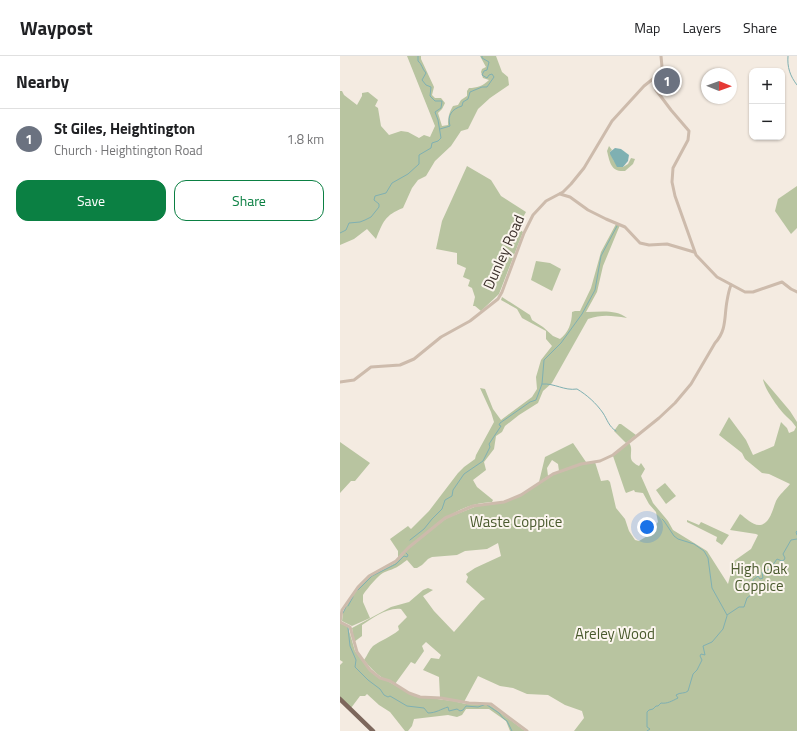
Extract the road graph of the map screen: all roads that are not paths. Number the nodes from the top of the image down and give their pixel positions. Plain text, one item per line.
1 (662, 56) edge
2 (653, 80) junction
3 (560, 194) junction
4 (694, 252) junction
5 (731, 285) junction
6 (797, 292) edge
7 (340, 382) edge
8 (340, 622) edge
9 (340, 700) edge
10 (373, 731) edge
11 (526, 731) edge

1 - 2 street
2 - 3 street, Dunley Road
2 - 4 street
3 - 4 street
3 - 7 street, Dunley Road
4 - 5 street
5 - 6 street
5 - 8 street
8 - 11 street
9 - 10 main road

